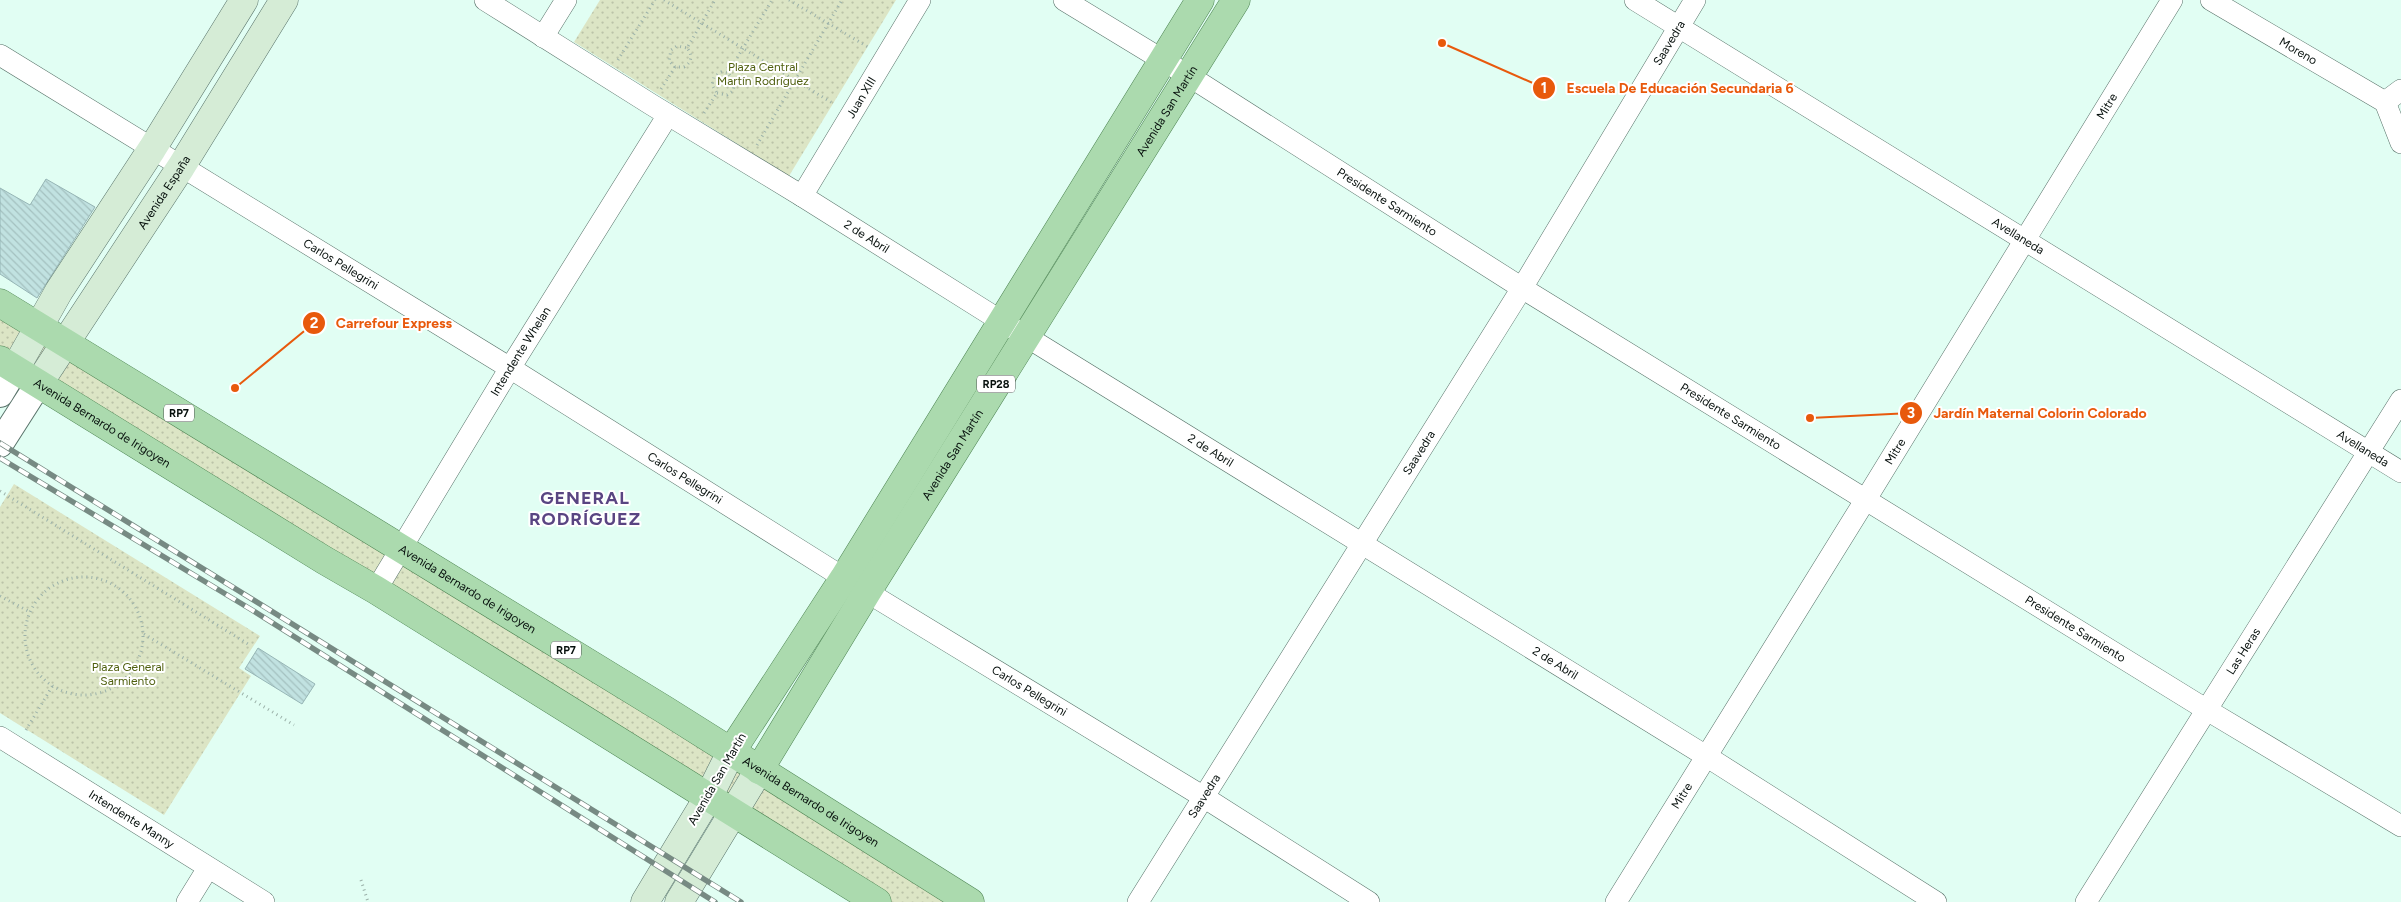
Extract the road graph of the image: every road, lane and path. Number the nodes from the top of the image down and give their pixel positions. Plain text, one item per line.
1 (244, 0) edge
2 (284, 0) edge
3 (485, 0) edge
4 (566, 0) edge
5 (655, 0) edge
6 (664, 0) edge
7 (715, 0) edge
8 (772, 0) edge
9 (789, 0) edge
10 (842, 0) edge
11 (920, 0) edge
12 (1064, 0) edge
13 (1200, 0) edge
14 (1236, 0) edge
15 (1635, 0) edge
16 (1695, 0) edge
17 (2172, 0) edge
18 (2212, 0) edge
19 (701, 23) junction
20 (828, 24) junction
21 (1678, 27) junction
22 (543, 37) junction
23 (687, 48) junction
24 (743, 48) junction
25 (0, 55) edge
26 (885, 58) junction
27 (1163, 61) junction
28 (675, 67) junction
29 (728, 73) junction
30 (1189, 76) junction
31 (607, 77) junction
32 (795, 80) junction
33 (717, 92) junction
34 (2393, 96) edge
35 (660, 110) junction
36 (851, 114) junction
37 (694, 131) junction
38 (2401, 143) edge
39 (152, 149) junction
40 (746, 163) junction
41 (181, 167) junction
42 (802, 196) junction
43 (2024, 241) junction
44 (1522, 288) junction
45 (0, 303) edge
46 (1001, 321) junction
47 (39, 326) junction
48 (1026, 335) junction
49 (66, 343) junction
50 (8, 365) edge
51 (510, 368) junction
52 (39, 383) junction
53 (0, 394) edge
54 (2401, 400) edge
55 (0, 444) edge
56 (2370, 452) junction
57 (2401, 472) edge
58 (0, 491) edge
59 (1866, 499) junction
60 (1362, 544) junction
61 (400, 550) junction
62 (844, 578) junction
63 (376, 590) junction
64 (867, 592) junction
65 (0, 596) edge
66 (30, 612) junction
67 (144, 634) junction
68 (248, 644) dead end
69 (53, 685) junction
70 (2207, 710) junction
71 (294, 725) dead end
72 (8, 742) edge
73 (731, 752) junction
74 (1706, 756) junction
75 (760, 770) junction
76 (709, 796) junction
77 (1202, 796) junction
78 (734, 812) junction
79 (2401, 826) edge
80 (208, 868) junction
81 (361, 880) dead end
82 (684, 894) edge
83 (187, 902) edge
84 (264, 902) edge
85 (368, 902) edge
86 (645, 902) edge
87 (877, 902) edge
88 (970, 902) edge
89 (1138, 902) edge
90 (1369, 902) edge
91 (1616, 902) edge
92 (1936, 902) edge
93 (2086, 902) edge

1 - 39 main road
2 - 41 main road, Avenida España
3 - 22 street, 2 de Abril
4 - 22 street
5 - 31 path
6 - 19 path
7 - 19 path
8 - 24 path
9 - 20 path
10 - 20 path
11 - 26 street, Juan XIII
12 - 27 street, Presidente Sarmiento
13 - 27 main road, Avenida San Martín / RP28
14 - 30 main road, Avenida San Martín / RP28
15 - 21 street, Avellaneda
16 - 21 street, Saavedra
17 - 43 street, Mitre
18 - 34 street, Moreno
19 - 23 path
19 - 24 path
20 - 26 path
20 - 32 path
21 - 43 street, Avellaneda
21 - 44 street, Saavedra
22 - 31 street, 2 de Abril
23 - 28 path
23 - 28 path
24 - 29 path
24 - 32 path
25 - 39 street, Carlos Pellegrini
26 - 36 street, Juan XIII
27 - 30 street, Presidente Sarmiento
27 - 46 main road, Avenida San Martín / RP28
28 - 35 path
29 - 33 path
29 - 33 path
30 - 44 street, Presidente Sarmiento
30 - 48 main road, Avenida San Martín / RP28
31 - 35 street, 2 de Abril
32 - 36 path
32 - 40 path
33 - 37 path
34 - 38 street
35 - 37 street, 2 de Abril
35 - 51 street, Intendente Whelan
36 - 42 street, Juan XIII
37 - 40 street, 2 de Abril
39 - 41 street, Carlos Pellegrini
39 - 47 main road
40 - 42 street, 2 de Abril
41 - 49 main road, Avenida España
41 - 51 street, Carlos Pellegrini
42 - 46 street, 2 de Abril
43 - 56 street, Avellaneda
43 - 59 street, Mitre
44 - 59 street, Presidente Sarmiento
44 - 60 street, Saavedra
45 - 47 main road, RP7
46 - 48 street, 2 de Abril
46 - 62 main road, Avenida San Martín / RP28
47 - 49 main road, Avenida Bernardo de Irigoyen / RP7
47 - 50 main road
48 - 60 street, 2 de Abril
48 - 64 main road, Avenida San Martín / RP28
49 - 52 main road, Avenida España
49 - 61 main road, Avenida Bernardo de Irigoyen / RP7
50 - 52 main road, Avenida Bernardo de Irigoyen
50 - 53 street
51 - 61 street, Intendente Whelan
51 - 62 street, Carlos Pellegrini
52 - 55 street
52 - 63 main road, Avenida Bernardo de Irigoyen
54 - 56 street, Las Heras
56 - 57 street, Avellaneda
56 - 70 street, Las Heras
58 - 68 path
59 - 70 street, Presidente Sarmiento
59 - 74 street, Mitre
60 - 74 street, 2 de Abril
60 - 77 street, Saavedra
61 - 63 street, Intendente Whelan
61 - 73 main road, Avenida Bernardo de Irigoyen / RP7
62 - 64 street, Carlos Pellegrini
62 - 73 main road, Avenida San Martín / RP28
63 - 76 main road, Avenida Bernardo de Irigoyen
64 - 75 main road, Avenida San Martín / RP28
64 - 77 street, Carlos Pellegrini
65 - 66 path
66 - 67 path
66 - 69 path
67 - 69 path
67 - 71 path
69 - 72 path
70 - 79 street, Presidente Sarmiento
70 - 93 street, Las Heras
72 - 80 street, Intendente Manny
73 - 75 main road, Avenida Bernardo de Irigoyen / RP7
73 - 76 main road, Avenida San Martín / RP28
74 - 91 street, Mitre
74 - 92 street, 2 de Abril
75 - 78 main road, Avenida San Martín / RP28
75 - 88 main road, Avenida Bernardo de Irigoyen / RP7
76 - 78 main road, Avenida Bernardo de Irigoyen
76 - 86 main road, Avenida San Martín / RP28
77 - 89 street, Saavedra
77 - 90 street, Carlos Pellegrini
78 - 82 main road, Avenida San Martín / RP28
78 - 87 main road, Avenida Bernardo de Irigoyen
80 - 83 street
80 - 84 street, Intendente Manny
81 - 85 path

